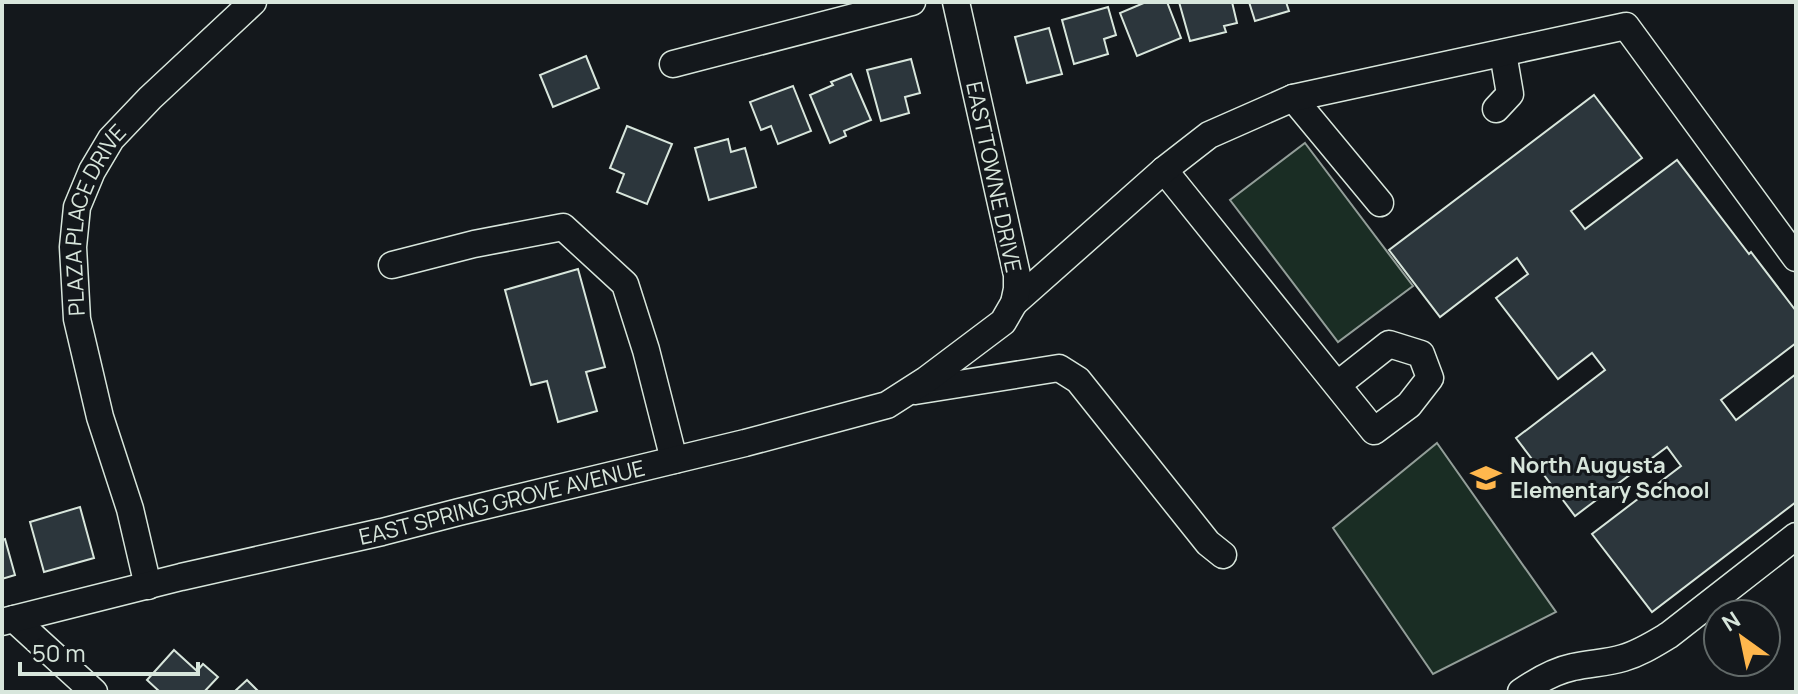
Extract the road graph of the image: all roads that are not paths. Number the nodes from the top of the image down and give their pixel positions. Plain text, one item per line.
1 (253, 2) edge
2 (912, 2) edge
3 (956, 2) edge
4 (1503, 53) junction
5 (673, 64) dead end
6 (1293, 98) junction
7 (1496, 109) dead end
8 (1164, 170) junction
9 (1380, 203) dead end
10 (1796, 258) edge
11 (392, 265) dead end
12 (1014, 303) junction
13 (981, 339) joint
14 (1337, 385) dead end
15 (908, 392) junction
16 (674, 460) junction
17 (1796, 536) edge
18 (1223, 555) dead end
19 (148, 586) junction
20 (8, 621) edge
21 (94, 692) edge
22 (1521, 692) edge

1 - 19 street, PLAZA PLACE DRIVE
2 - 5 street
3 - 12 street, EASTTOWNE DRIVE
4 - 6 street
4 - 7 street
4 - 10 street
6 - 8 street
6 - 9 street
8 - 12 street
8 - 14 street
11 - 16 street
12 - 13 street, EASTTOWNE DRIVE
13 - 15 street, EAST SPRING GROVE AVENUE
15 - 16 street, EAST SPRING GROVE AVENUE
15 - 18 street
16 - 19 street, EAST SPRING GROVE AVENUE
17 - 22 street
19 - 20 street, EAST SPRING GROVE AVENUE
20 - 21 street

